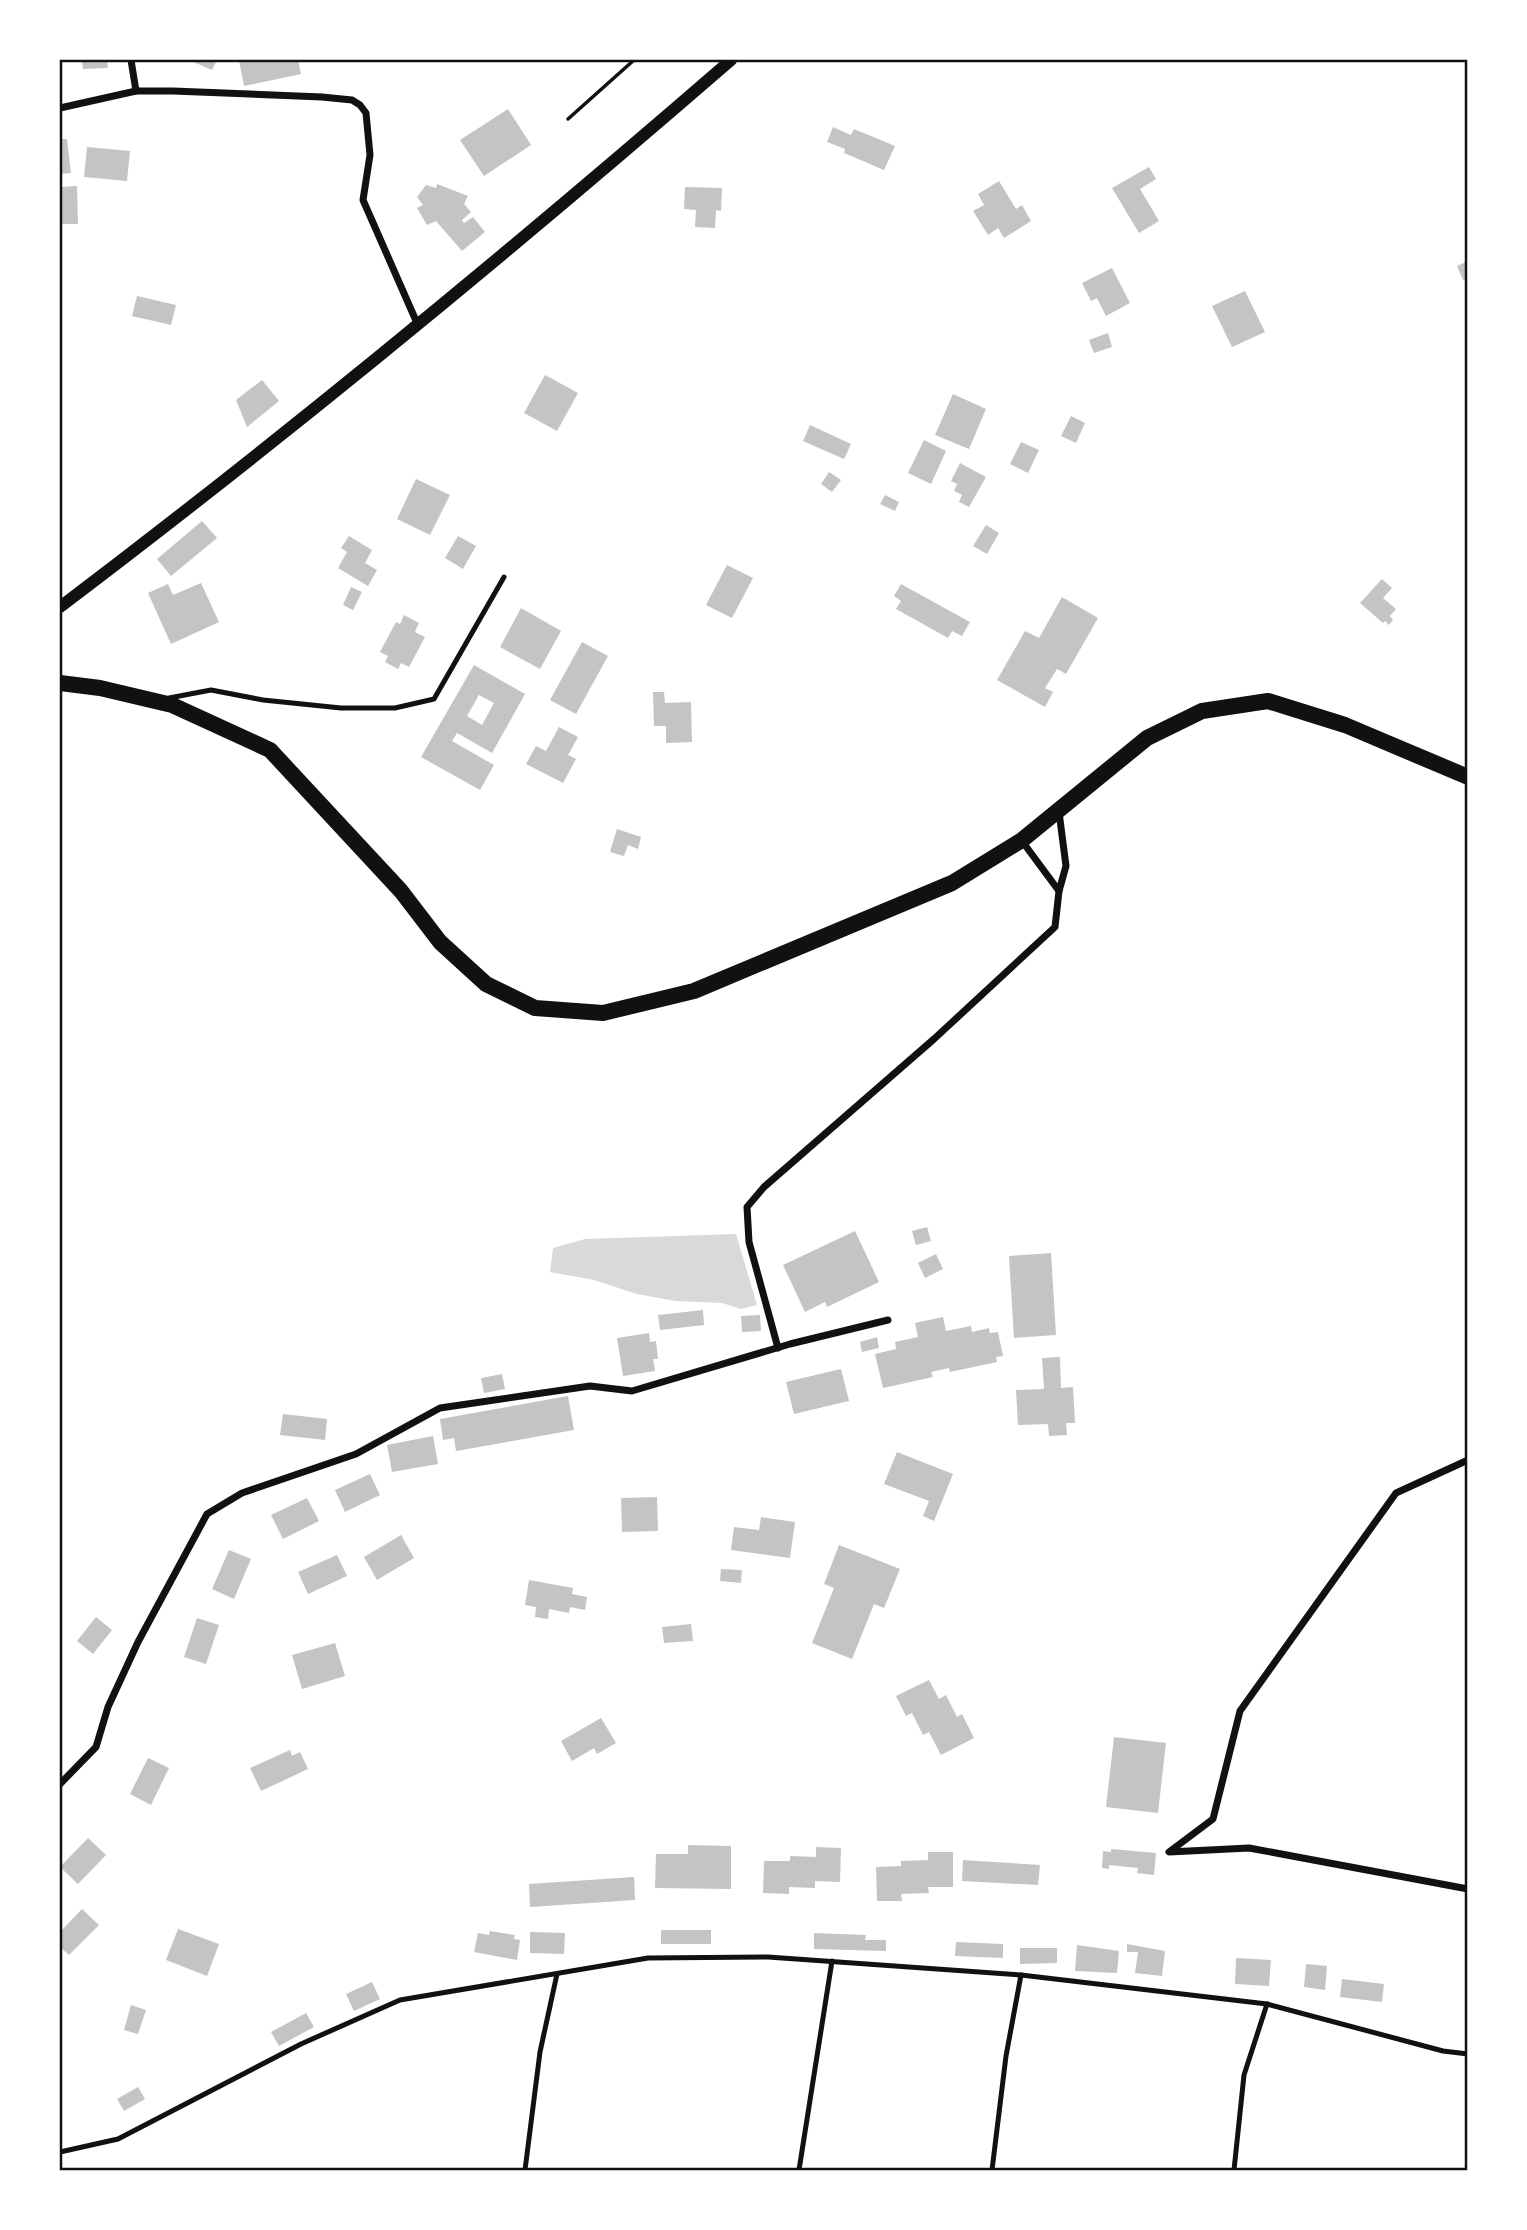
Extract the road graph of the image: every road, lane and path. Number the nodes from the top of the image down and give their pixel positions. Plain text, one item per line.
1 (131, 60) edge
2 (634, 60) edge
3 (731, 60) edge
4 (136, 91) junction
5 (60, 108) edge
6 (568, 119) dead end
7 (417, 323) junction
8 (504, 577) dead end
9 (60, 607) edge
10 (60, 683) edge
11 (156, 701) junction
12 (1468, 777) edge
13 (1059, 811) junction
14 (1022, 840) junction
15 (1059, 891) junction
16 (888, 1320) dead end
17 (778, 1348) junction
18 (1468, 1460) edge
19 (60, 1784) edge
20 (1468, 1889) edge
21 (832, 1961) junction
22 (557, 1974) junction
23 (1021, 1975) junction
24 (1267, 2004) junction
25 (1468, 2053) edge
26 (60, 2152) edge
27 (525, 2171) edge
28 (799, 2171) edge
29 (992, 2171) edge
30 (1234, 2171) edge

1 - 4 street
2 - 6 path
3 - 7 street
4 - 5 street
4 - 7 street
7 - 9 street
8 - 11 lane
10 - 11 main road
11 - 14 main road
12 - 13 main road
13 - 14 main road
13 - 15 street
14 - 15 street
15 - 17 street
16 - 17 street
17 - 19 street
18 - 20 street
21 - 22 lane
21 - 23 lane
21 - 28 lane
22 - 26 lane
22 - 27 lane
23 - 24 lane
23 - 29 lane
24 - 25 lane
24 - 30 lane

